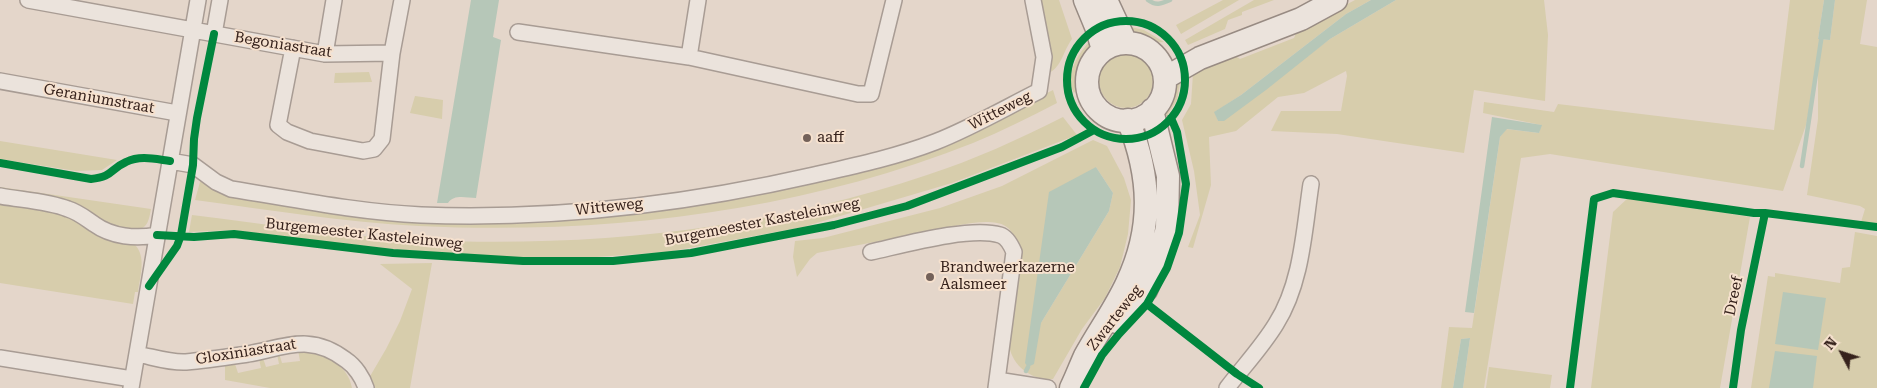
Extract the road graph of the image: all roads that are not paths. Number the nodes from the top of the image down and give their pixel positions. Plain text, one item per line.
1 (28, 0) edge
2 (198, 0) edge
3 (220, 0) edge
4 (334, 0) edge
5 (402, 0) edge
6 (698, 0) edge
7 (894, 0) edge
8 (1032, 0) edge
9 (1086, 0) edge
10 (1106, 0) edge
11 (1309, 0) edge
12 (1336, 0) edge
13 (193, 30) junction
14 (518, 32) dead end
15 (214, 34) junction
16 (1126, 43) junction
17 (293, 48) junction
18 (1103, 50) junction
19 (392, 53) junction
20 (325, 54) junction
21 (689, 57) junction
22 (1162, 70) junction
23 (0, 81) edge
24 (1152, 110) junction
25 (177, 113) junction
26 (1128, 120) junction
27 (170, 161) junction
28 (1311, 184) dead end
29 (0, 196) edge
30 (157, 235) junction
31 (871, 252) dead end
32 (137, 354) junction
33 (1085, 356) junction
34 (0, 358) edge
35 (132, 384) edge
36 (997, 384) edge
37 (366, 388) edge
38 (1048, 388) edge
39 (1071, 388) edge
40 (1227, 388) edge

1 - 13 street, Begoniastraat
2 - 13 street
3 - 15 street
4 - 20 street
5 - 19 street
6 - 21 street
7 - 21 street
8 - 27 street, Witteweg
9 - 18 main road
10 - 16 main road
11 - 22 main road
12 - 22 main road
13 - 15 street, Begoniastraat
13 - 25 street
14 - 21 street
15 - 17 street, Begoniastraat
16 - 18 main road
16 - 22 main road
17 - 19 street
17 - 20 street, Begoniastraat
18 - 26 main road
19 - 20 street, Begoniastraat
22 - 24 main road
23 - 25 street, Geraniumstraat
24 - 26 main road
24 - 33 main road, Zwarteweg
25 - 27 street
26 - 33 main road, Zwarteweg
27 - 30 street
28 - 40 street
29 - 30 street
30 - 32 street
31 - 36 street
32 - 35 street
32 - 37 street, Gloxiniastraat
33 - 39 main road, Zwarteweg
34 - 35 street
36 - 38 street

